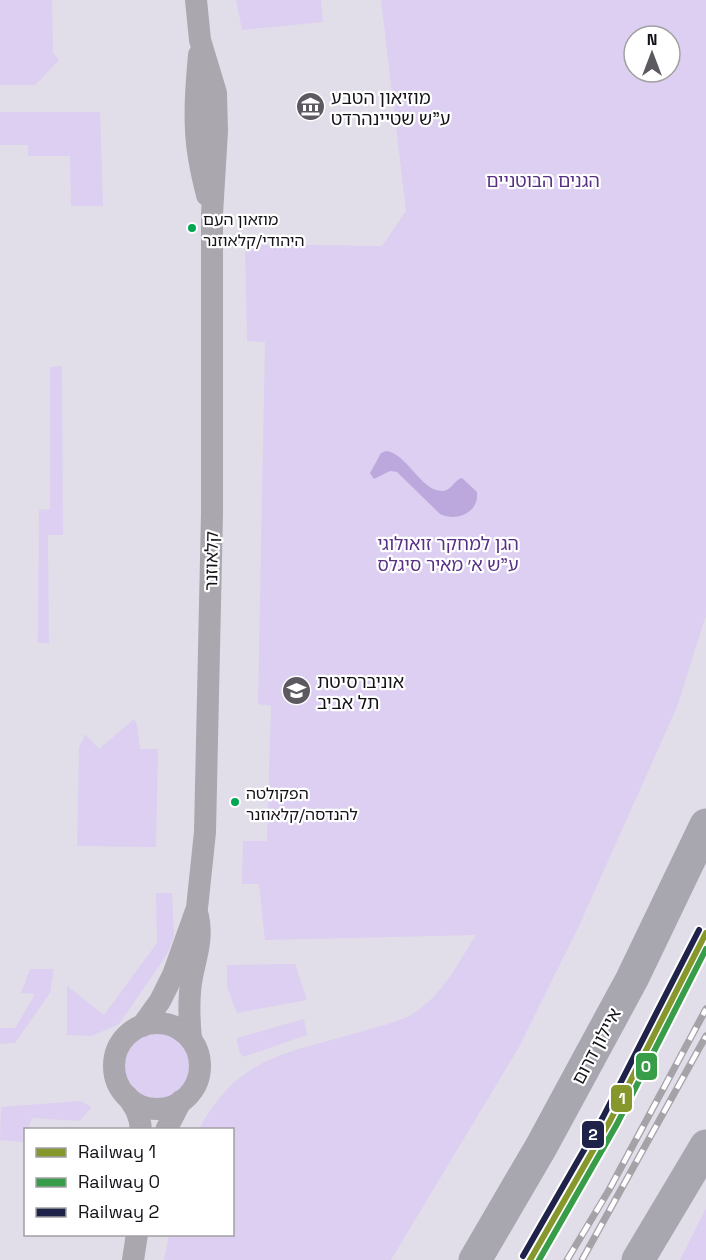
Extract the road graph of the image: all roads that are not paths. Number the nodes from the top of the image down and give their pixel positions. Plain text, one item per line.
1 (196, 0) edge
2 (706, 825) edge
3 (197, 908) junction
4 (142, 1026) junction
5 (190, 1039) junction
6 (127, 1096) junction
7 (181, 1101) junction
8 (141, 1128) edge
9 (167, 1128) edge
10 (706, 1146) edge
11 (706, 1154) edge
12 (137, 1236) edge
13 (133, 1260) edge
14 (475, 1260) edge
15 (638, 1260) edge
16 (652, 1260) edge

1 - 3 street, קלאוזנר
2 - 14 highway, איילון דרום
3 - 4 street, קלאוזנר
3 - 5 street, קלאוזנר
4 - 5 street
4 - 6 street
5 - 7 street
6 - 7 street
6 - 8 street
7 - 9 street
10 - 15 highway
11 - 16 highway
12 - 13 street

